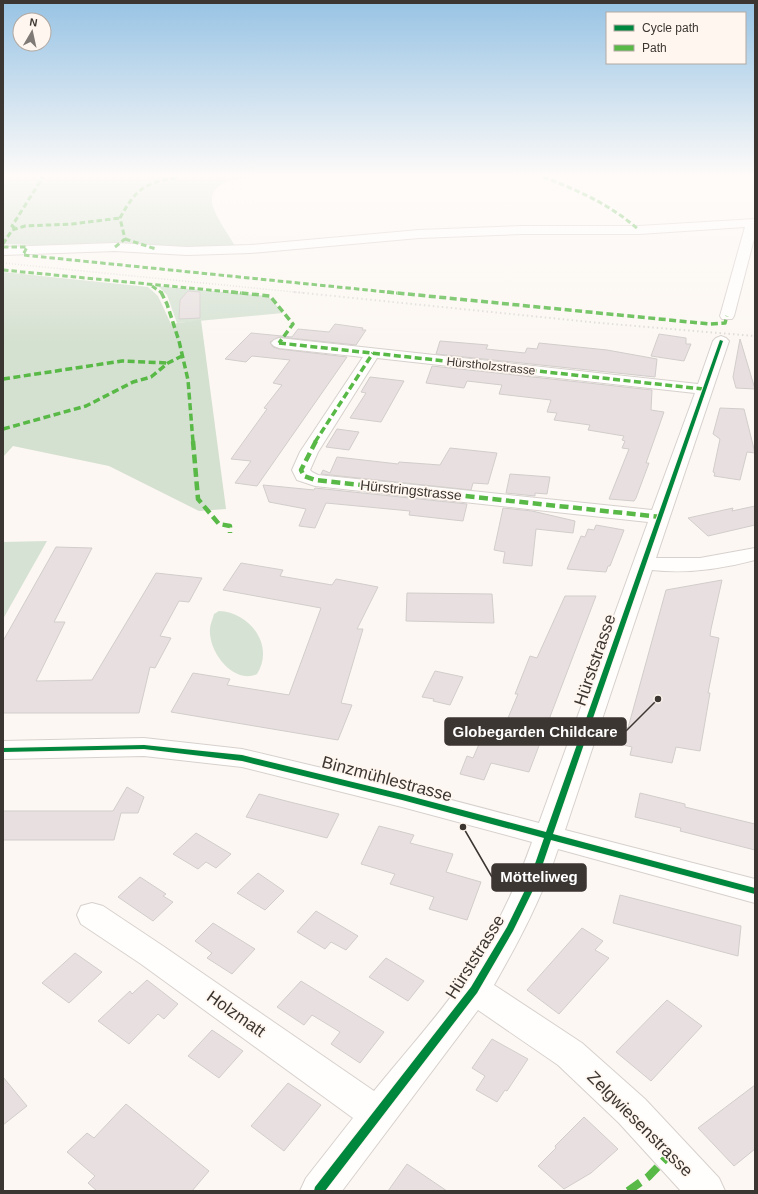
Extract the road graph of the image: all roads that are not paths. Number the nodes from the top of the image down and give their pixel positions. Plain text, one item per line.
1 (452, 233) edge
2 (750, 233) edge
3 (3, 251) edge
4 (727, 316) dead end
5 (721, 341) dead end
6 (278, 343) dead end
7 (372, 354) junction
8 (704, 389) junction
9 (661, 517) junction
10 (755, 554) edge
11 (645, 563) junction
12 (3, 750) edge
13 (549, 836) junction
14 (755, 891) edge
15 (92, 915) dead end
16 (474, 990) junction
17 (378, 1114) junction
18 (319, 1191) edge
19 (706, 1191) edge

1 - 3 street
2 - 4 street
5 - 8 street, Hürststrasse
6 - 7 street, Hürstholzstrasse
7 - 8 street, Hürstholzstrasse
7 - 9 street, Hürstringstrasse
8 - 9 street, Hürststrasse
9 - 11 street, Hürststrasse
10 - 11 street
11 - 13 street, Hürststrasse
12 - 13 street, Binzmühlestrasse
13 - 14 street, Binzmühlestrasse
13 - 16 street, Hürststrasse
15 - 17 street, Holzmatt
16 - 17 street, Hürststrasse
16 - 19 street, Zelgwiesenstrasse
17 - 18 street, Hürststrasse

